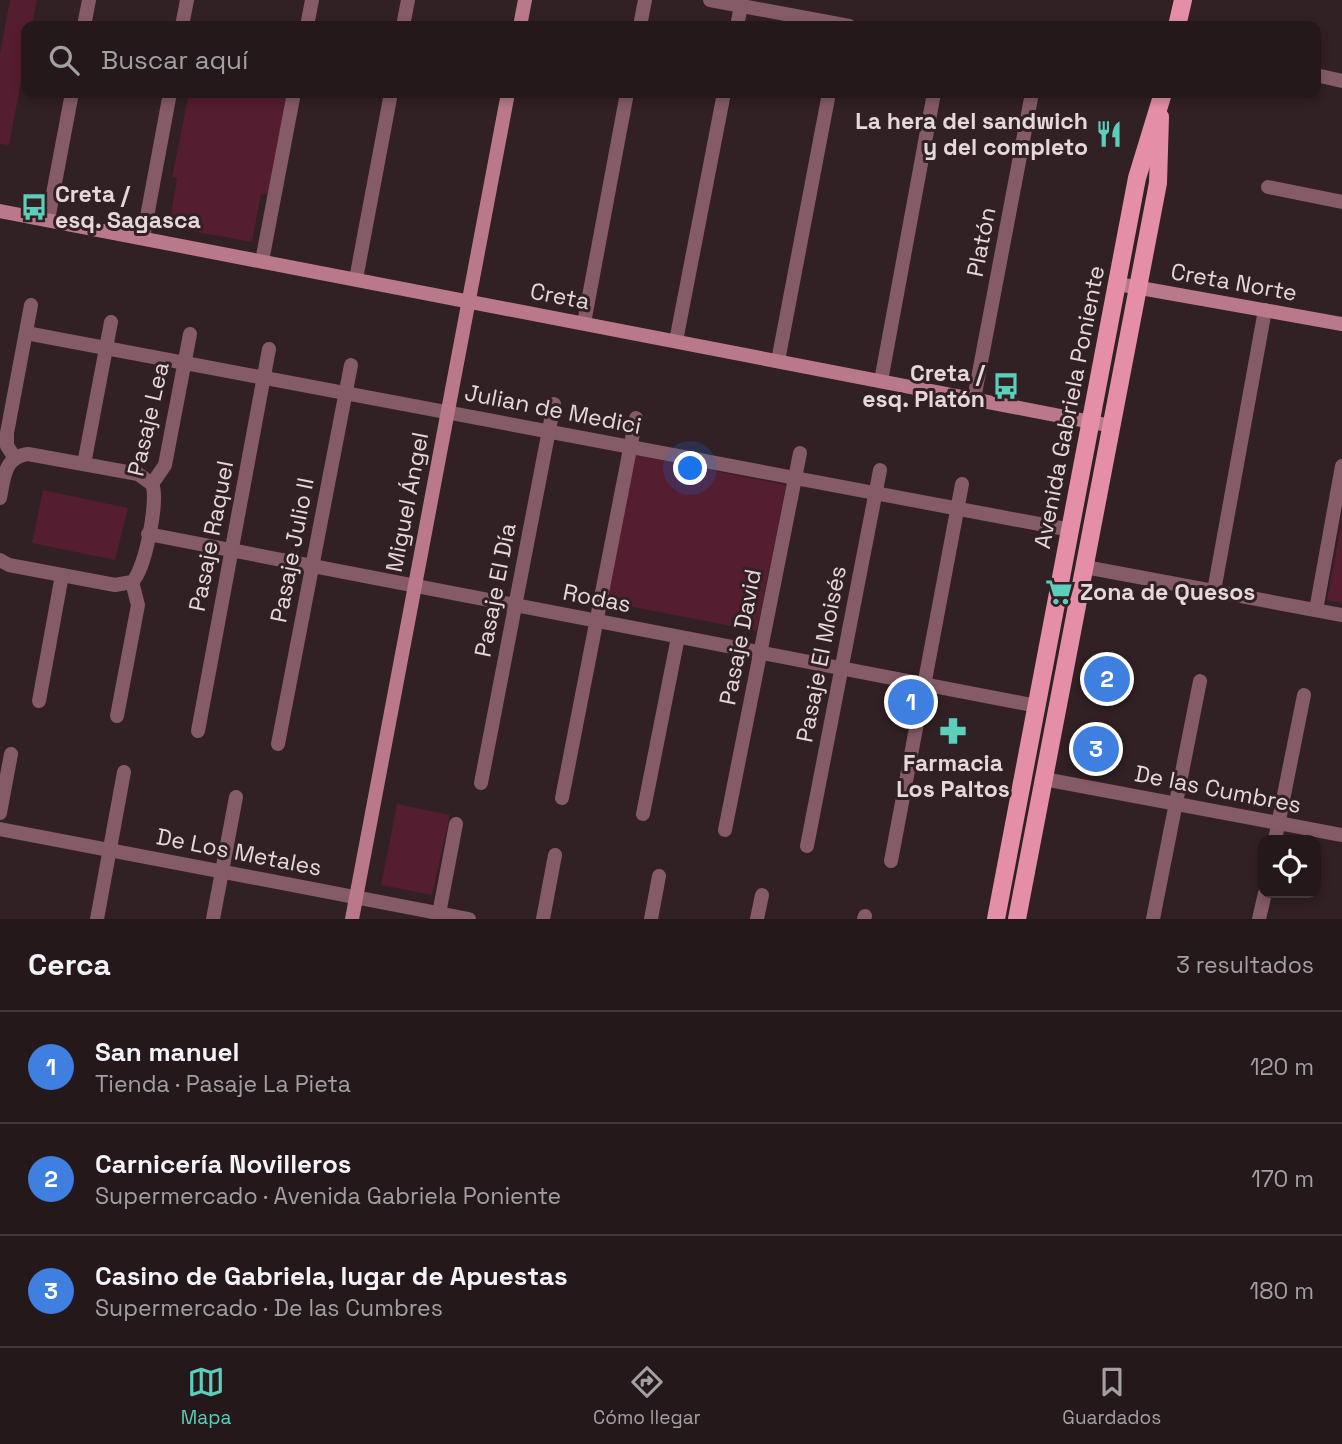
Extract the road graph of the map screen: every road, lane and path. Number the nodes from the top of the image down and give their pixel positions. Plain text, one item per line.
1 (89, 0) edge
2 (187, 0) edge
3 (312, 0) edge
4 (408, 0) edge
5 (525, 0) edge
6 (645, 0) edge
7 (710, 0) edge
8 (1183, 0) edge
9 (741, 6) junction
10 (85, 21) edge
11 (183, 21) edge
12 (308, 21) edge
13 (404, 21) edge
14 (521, 21) edge
15 (641, 21) edge
16 (738, 21) edge
17 (818, 21) edge
18 (1178, 21) edge
19 (1321, 76) edge
20 (1342, 80) edge
21 (71, 98) edge
22 (169, 98) edge
23 (293, 98) edge
24 (390, 98) edge
25 (507, 98) edge
26 (626, 98) edge
27 (723, 98) edge
28 (828, 98) edge
29 (933, 98) edge
30 (1031, 98) edge
31 (1162, 98) edge
32 (1159, 113) junction
33 (1268, 187) dead end
34 (1342, 202) edge
35 (0, 211) edge
36 (48, 220) junction
37 (144, 238) junction
38 (262, 261) junction
39 (356, 279) junction
40 (1118, 284) junction
41 (1139, 287) junction
42 (468, 301) junction
43 (31, 305) dead end
44 (1265, 310) junction
45 (111, 322) dead end
46 (584, 323) junction
47 (1342, 324) edge
48 (26, 333) junction
49 (190, 334) dead end
50 (676, 341) junction
51 (106, 348) junction
52 (269, 349) dead end
53 (778, 361) junction
54 (184, 363) junction
55 (351, 365) dead end
56 (264, 378) junction
57 (881, 381) junction
58 (346, 393) junction
59 (974, 399) junction
60 (554, 404) dead end
61 (447, 412) junction
62 (636, 418) dead end
63 (1091, 421) junction
64 (1112, 426) junction
65 (549, 431) junction
66 (630, 447) junction
67 (800, 453) dead end
68 (15, 458) junction
69 (83, 464) junction
70 (1342, 466) edge
71 (880, 470) dead end
72 (795, 478) junction
73 (152, 484) junction
74 (962, 484) dead end
75 (876, 493) junction
76 (0, 498) edge
77 (958, 508) junction
78 (1071, 530) junction
79 (148, 534) junction
80 (232, 550) junction
81 (0, 560) edge
82 (312, 566) junction
83 (1084, 567) junction
84 (62, 575) junction
85 (132, 582) junction
86 (414, 586) junction
87 (1214, 591) junction
88 (515, 605) junction
89 (1316, 610) junction
90 (1342, 615) edge
91 (597, 621) junction
92 (678, 636) junction
93 (761, 653) junction
94 (841, 668) junction
95 (1200, 681) dead end
96 (924, 685) junction
97 (1304, 695) dead end
98 (39, 701) dead end
99 (1037, 706) junction
100 (117, 716) dead end
101 (198, 732) dead end
102 (278, 744) dead end
103 (11, 754) dead end
104 (124, 772) dead end
105 (1044, 779) junction
106 (481, 783) dead end
107 (236, 797) dead end
108 (562, 798) dead end
109 (1175, 804) junction
110 (0, 813) edge
111 (643, 814) dead end
112 (1279, 823) junction
113 (456, 824) dead end
114 (0, 829) edge
115 (725, 830) dead end
116 (1276, 835) edge
117 (1342, 835) edge
118 (807, 846) dead end
119 (110, 850) junction
120 (555, 855) dead end
121 (891, 860) dead end
122 (222, 872) junction
123 (659, 876) dead end
124 (762, 895) dead end
125 (355, 897) junction
126 (1264, 898) edge
127 (438, 916) edge
128 (97, 919) edge
129 (213, 919) edge
130 (352, 919) edge
131 (469, 919) edge
132 (543, 919) edge
133 (651, 919) edge
134 (757, 919) edge
135 (996, 919) edge
136 (1017, 919) edge
137 (1153, 919) edge
138 (1259, 919) edge

1 - 10 street
2 - 11 street
3 - 12 street
4 - 13 street
5 - 14 street
6 - 15 street
7 - 9 street
8 - 18 main road
9 - 16 street
9 - 17 street
19 - 20 street
21 - 36 street
22 - 37 street
23 - 38 street
24 - 39 street
25 - 42 street, Miguel Ángel
26 - 46 street
27 - 50 street
28 - 53 street
29 - 57 street
30 - 59 street, Platón
31 - 32 main road, Avenida Gabriela Poniente
32 - 40 main road, Avenida Gabriela Poniente
32 - 41 main road, Avenida Gabriela Poniente
33 - 34 street
35 - 36 street, Creta
36 - 37 street, Creta
37 - 38 street, Creta
38 - 39 street, Creta
39 - 42 street, Creta
40 - 41 street, Creta Norte
40 - 63 main road, Avenida Gabriela Poniente
41 - 44 street, Creta Norte
41 - 64 main road, Avenida Gabriela Poniente
42 - 46 street, Creta
42 - 61 street, Miguel Ángel
43 - 48 street
44 - 47 street, Creta Norte
44 - 87 street
45 - 51 street
46 - 50 street, Creta
48 - 51 street, Julian de Medici
48 - 68 street
49 - 54 street, Pasaje Lea
50 - 53 street, Creta
51 - 54 street, Julian de Medici
51 - 69 street
52 - 56 street, Pasaje Raquel
53 - 57 street, Creta
54 - 56 street, Julian de Medici
54 - 73 street, Pasaje Lea
55 - 58 street, Pasaje Julio II
56 - 58 street, Julian de Medici
56 - 80 street, Pasaje Raquel
57 - 59 street, Creta
58 - 61 street, Julian de Medici
58 - 82 street, Pasaje Julio II
59 - 63 street, Creta
60 - 65 street, Pasaje El Día
61 - 65 street, Julian de Medici
61 - 86 street, Miguel Ángel
62 - 66 street
63 - 64 street, Creta
63 - 78 main road, Avenida Gabriela Poniente
64 - 83 main road, Avenida Gabriela Poniente
65 - 66 street, Julian de Medici
65 - 88 street, Pasaje El Día
66 - 72 street, Julian de Medici
66 - 91 street
67 - 72 street, Pasaje David
68 - 69 street
68 - 76 street
69 - 73 street
70 - 89 street
71 - 75 street, Pasaje El Moisés
72 - 75 street, Julian de Medici
72 - 93 street, Pasaje David
73 - 79 street, Pasaje Lea
74 - 77 street
75 - 77 street, Julian de Medici
75 - 94 street, Pasaje El Moisés
77 - 78 street, Julian de Medici
77 - 96 street
78 - 99 main road, Avenida Gabriela Poniente
79 - 80 street, Rodas
79 - 85 street, Pasaje Lea
80 - 82 street, Rodas
80 - 101 street, Pasaje Raquel
81 - 84 street
82 - 86 street, Rodas
82 - 102 street, Pasaje Julio II
83 - 87 street
83 - 105 main road, Avenida Gabriela Poniente
84 - 85 street
84 - 98 street
85 - 100 street, Pasaje Lea
86 - 88 street, Rodas
86 - 125 street, Miguel Ángel
87 - 89 street
88 - 91 street, Rodas
88 - 106 street, Pasaje El Día
89 - 90 street
91 - 92 street, Rodas
91 - 108 street
92 - 93 street, Rodas
92 - 111 street
93 - 94 street, Rodas
93 - 115 street, Pasaje David
94 - 96 street, Rodas
94 - 118 street, Pasaje El Moisés
95 - 109 street
96 - 99 street, Rodas
96 - 121 street
97 - 112 street
99 - 135 main road, Avenida Gabriela Poniente
103 - 110 street
104 - 119 street
105 - 109 street, De las Cumbres
105 - 136 main road, Avenida Gabriela Poniente
107 - 122 street
109 - 112 street, De las Cumbres
109 - 137 street
112 - 116 street
112 - 117 street, De las Cumbres
113 - 127 street
114 - 119 street, De Los Metales
119 - 122 street, De Los Metales
119 - 128 street
120 - 132 street
122 - 125 street, De Los Metales
122 - 129 street
123 - 133 street
124 - 134 street
125 - 127 street, De Los Metales
125 - 130 street, Miguel Ángel
126 - 138 street
127 - 131 street, De Los Metales

